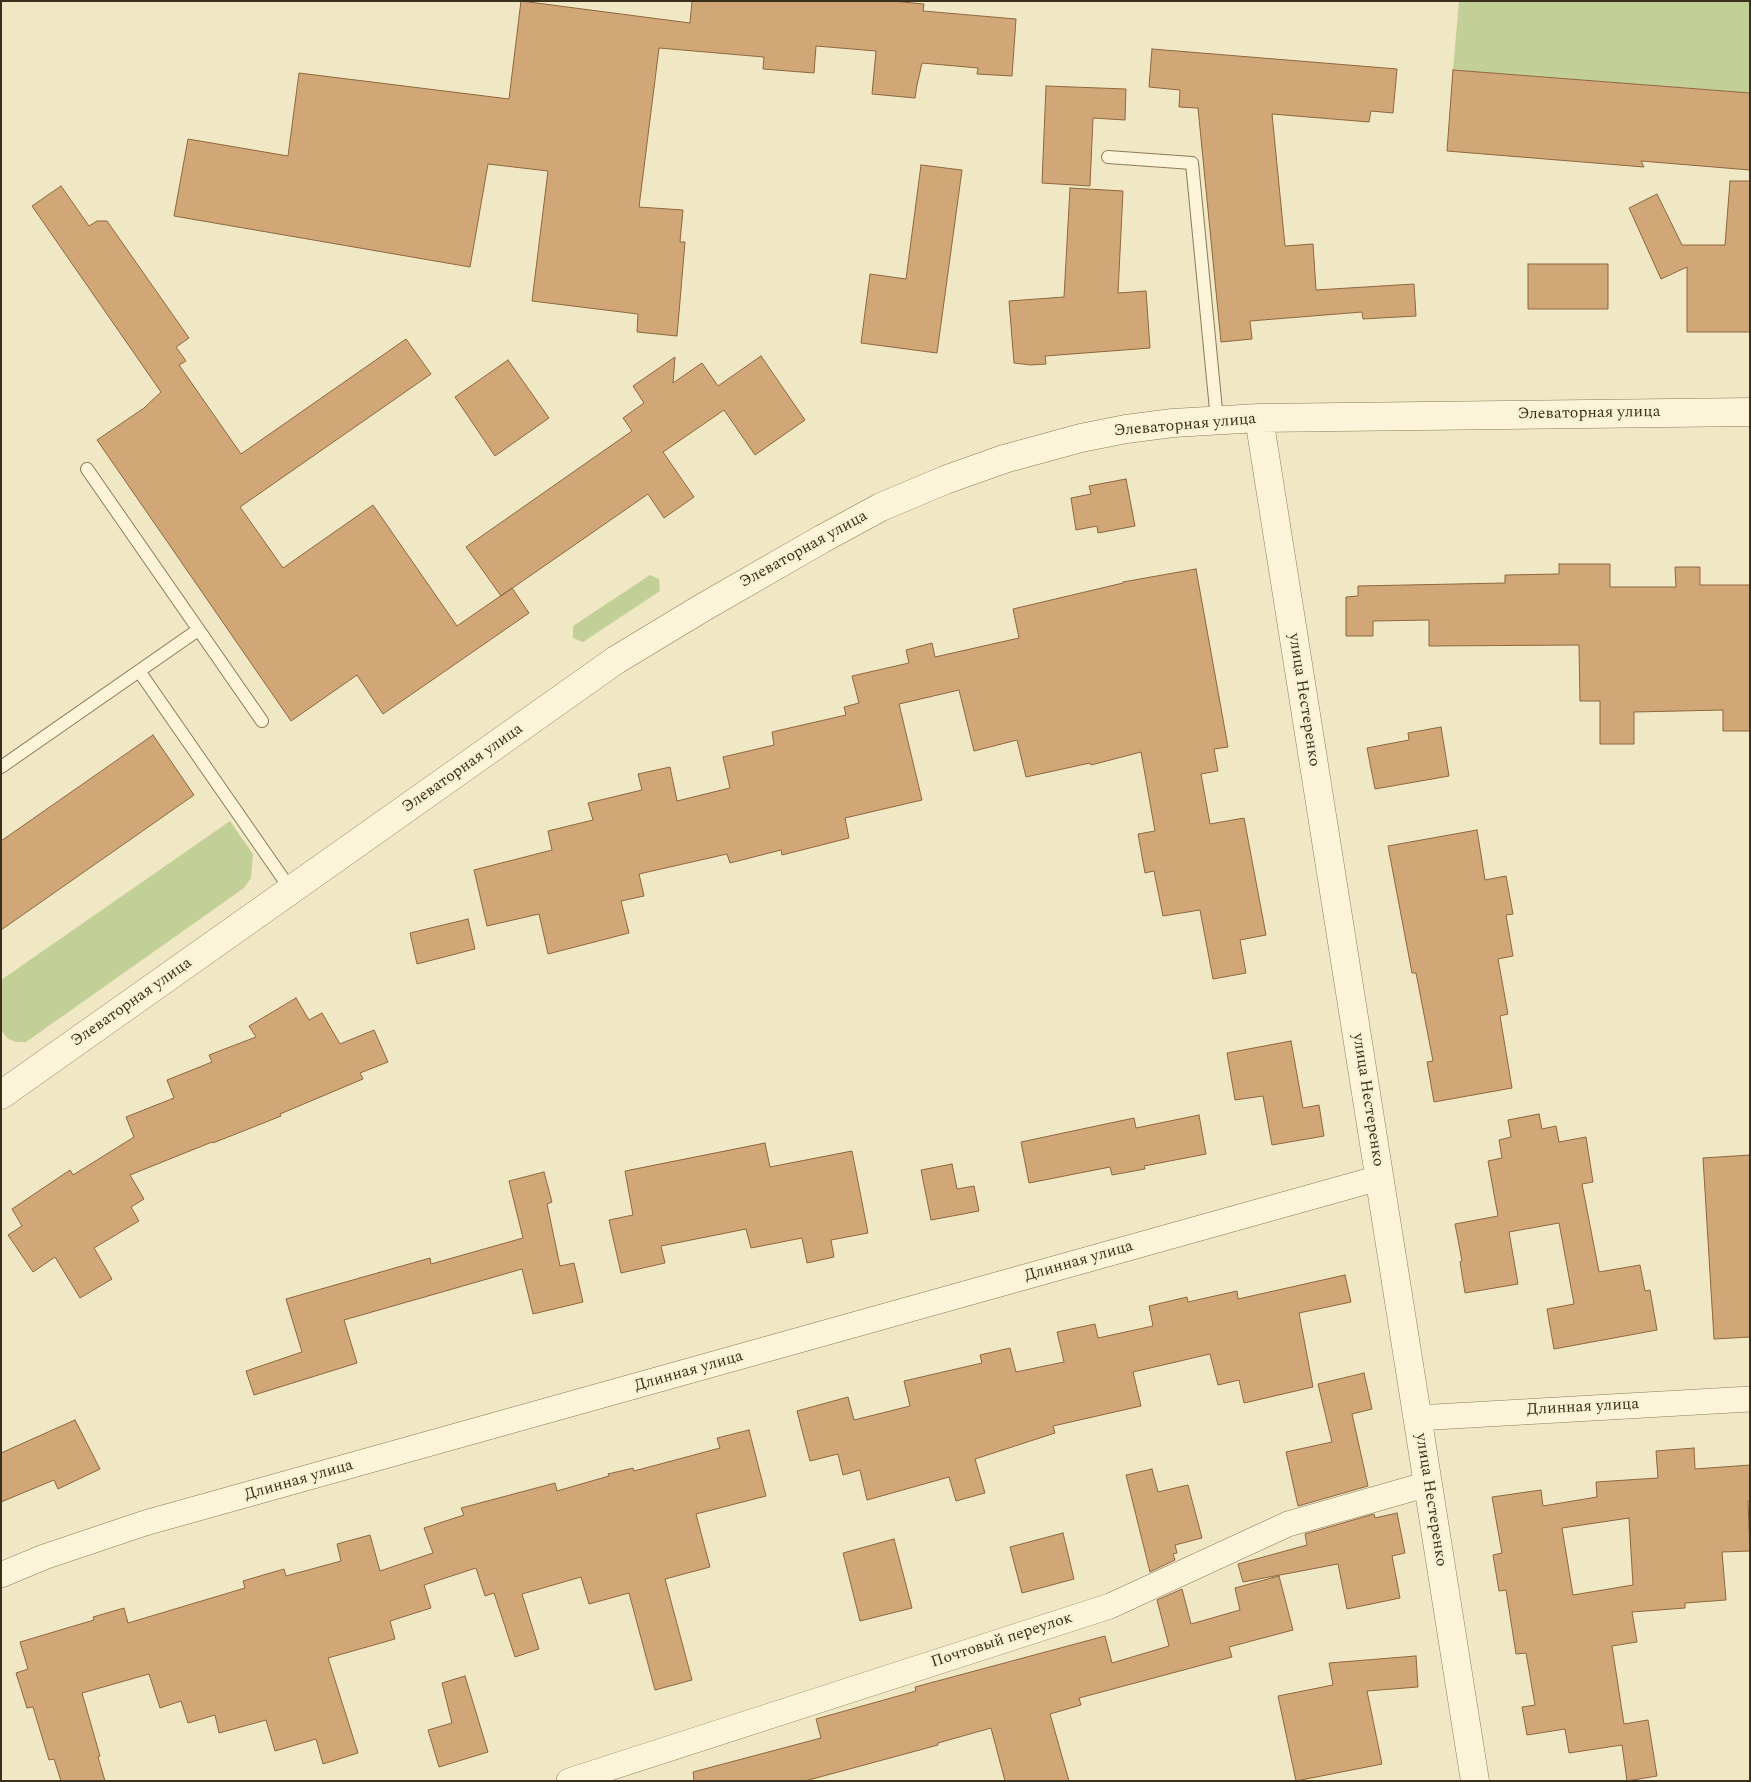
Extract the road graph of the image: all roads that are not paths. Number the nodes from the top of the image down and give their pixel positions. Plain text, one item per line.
1 (1108, 157) dead end
2 (1750, 412) edge
3 (1259, 418) junction
4 (1217, 420) junction
5 (87, 470) dead end
6 (198, 630) junction
7 (139, 671) junction
8 (262, 721) dead end
9 (1, 767) edge
10 (291, 890) junction
11 (1, 1095) edge
12 (1379, 1178) junction
13 (1750, 1399) edge
14 (1417, 1418) junction
15 (1428, 1484) junction
16 (1, 1575) edge
17 (569, 1781) edge
18 (1475, 1781) edge

1 - 4 lane
2 - 3 street, Элеваторная улица
3 - 4 street, Элеваторная улица
3 - 12 street, улица Нестеренко
4 - 10 street, Элеваторная улица
5 - 6 lane
6 - 7 lane
6 - 8 lane
7 - 9 lane
7 - 10 lane
10 - 11 street, Элеваторная улица
12 - 14 street, улица Нестеренко
12 - 16 street, Длинная улица
13 - 14 street, Длинная улица
14 - 15 street, улица Нестеренко
15 - 17 street, Почтовый переулок
15 - 18 street, улица Нестеренко

